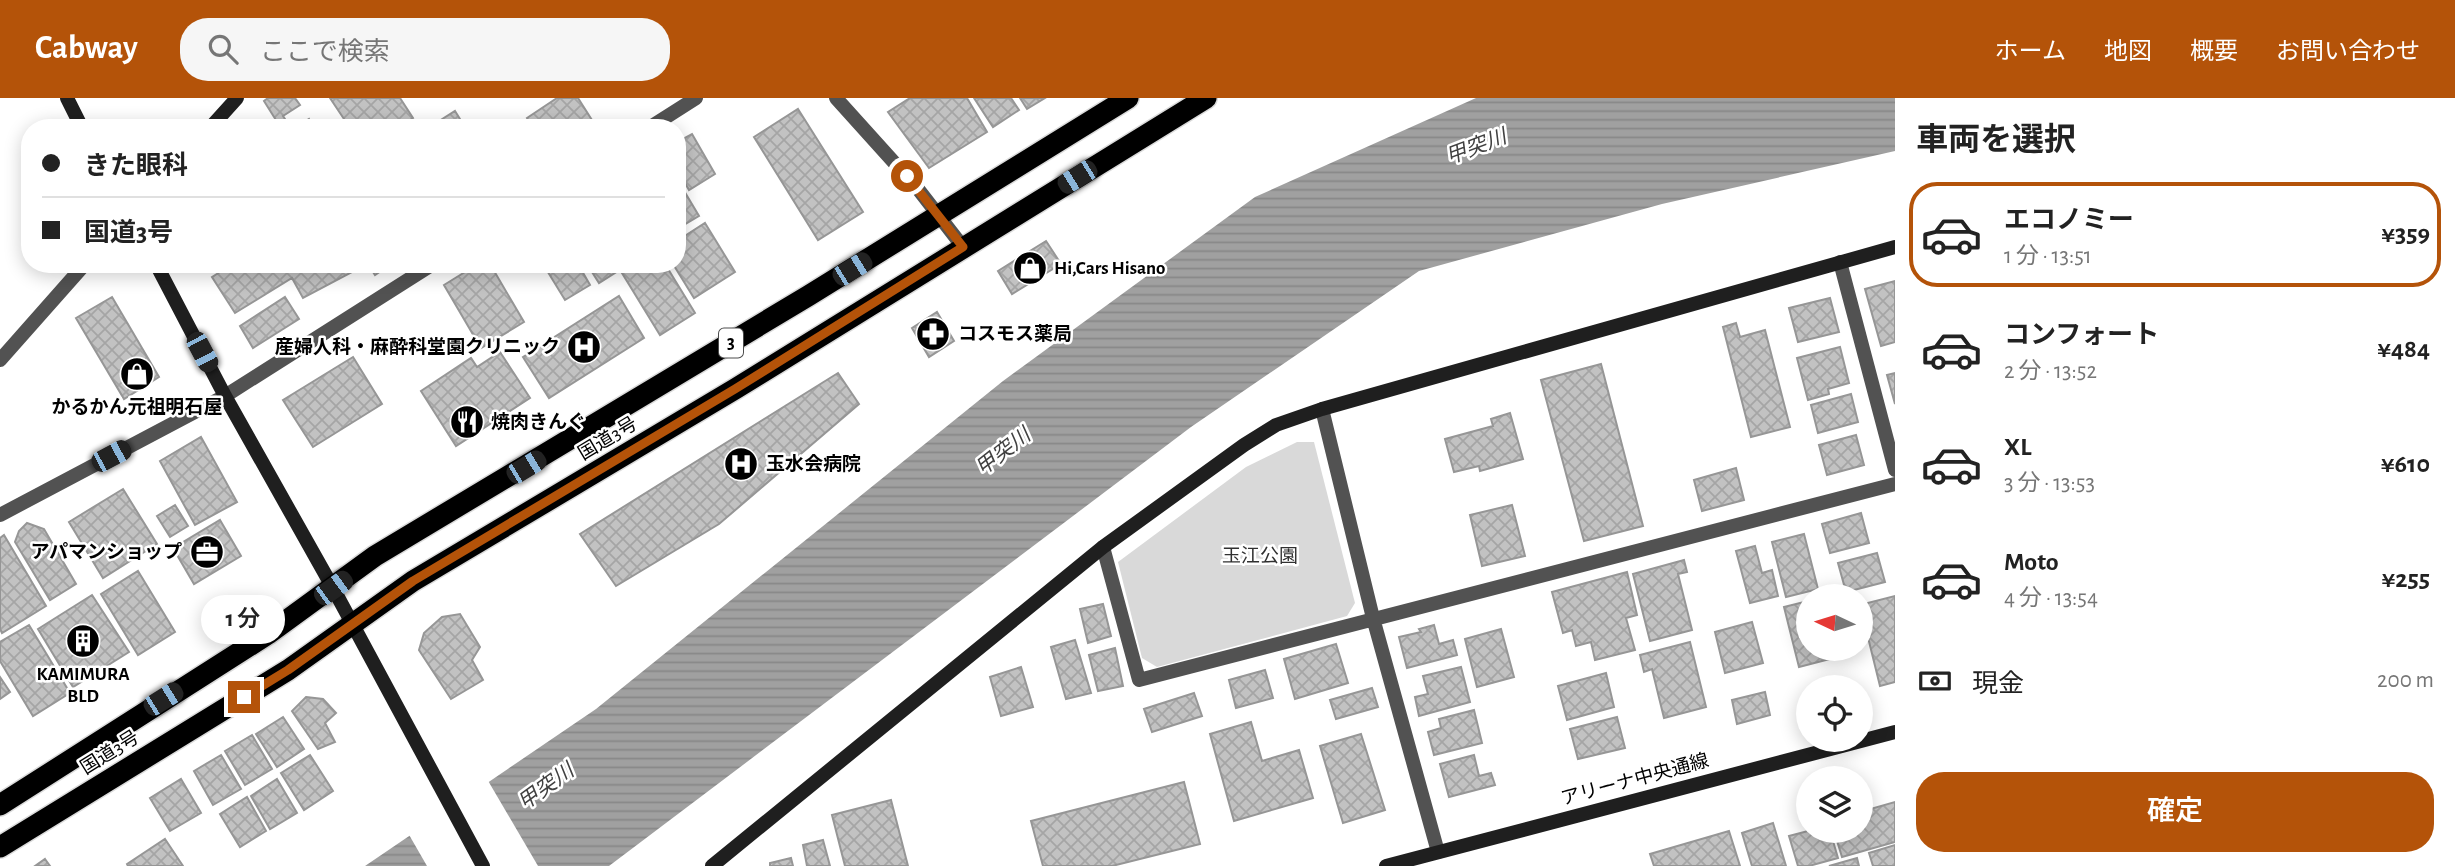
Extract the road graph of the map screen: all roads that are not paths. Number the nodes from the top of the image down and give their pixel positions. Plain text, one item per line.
1 (67, 98) edge
2 (237, 98) edge
3 (696, 98) edge
4 (836, 98) edge
5 (1128, 98) edge
6 (1206, 98) edge
7 (78, 119) edge
8 (218, 119) edge
9 (663, 119) edge
10 (939, 216) junction
11 (963, 247) junction
12 (1895, 247) edge
13 (1840, 262) junction
14 (77, 273) edge
15 (161, 273) edge
16 (419, 273) edge
17 (0, 360) edge
18 (225, 396) junction
19 (1322, 409) junction
20 (1895, 470) edge
21 (1895, 484) edge
22 (0, 515) edge
23 (1103, 547) junction
24 (333, 588) junction
25 (1373, 618) junction
26 (351, 625) junction
27 (1895, 732) edge
28 (0, 805) edge
29 (0, 847) edge
30 (1438, 852) junction
31 (483, 866) edge
32 (712, 866) edge
33 (1386, 866) edge

1 - 7 street
2 - 8 street
3 - 9 street
4 - 10 street
5 - 10 highway, 国道3号 / 3
6 - 11 highway, 国道3号 / 3
10 - 11 street
10 - 24 highway, 国道3号 / 3
11 - 26 highway, 国道3号 / 3
12 - 13 street
13 - 19 street
13 - 20 street
14 - 17 street
15 - 18 street
16 - 18 street
18 - 22 street
18 - 24 street
19 - 23 street
19 - 25 street
21 - 25 street
23 - 25 street
23 - 32 street
24 - 26 street
24 - 28 highway, 国道3号 / 3
25 - 30 street
26 - 29 highway, 国道3号 / 3
26 - 31 street
27 - 30 street, アリーナ中央通線
30 - 33 street, アリーナ中央通線

